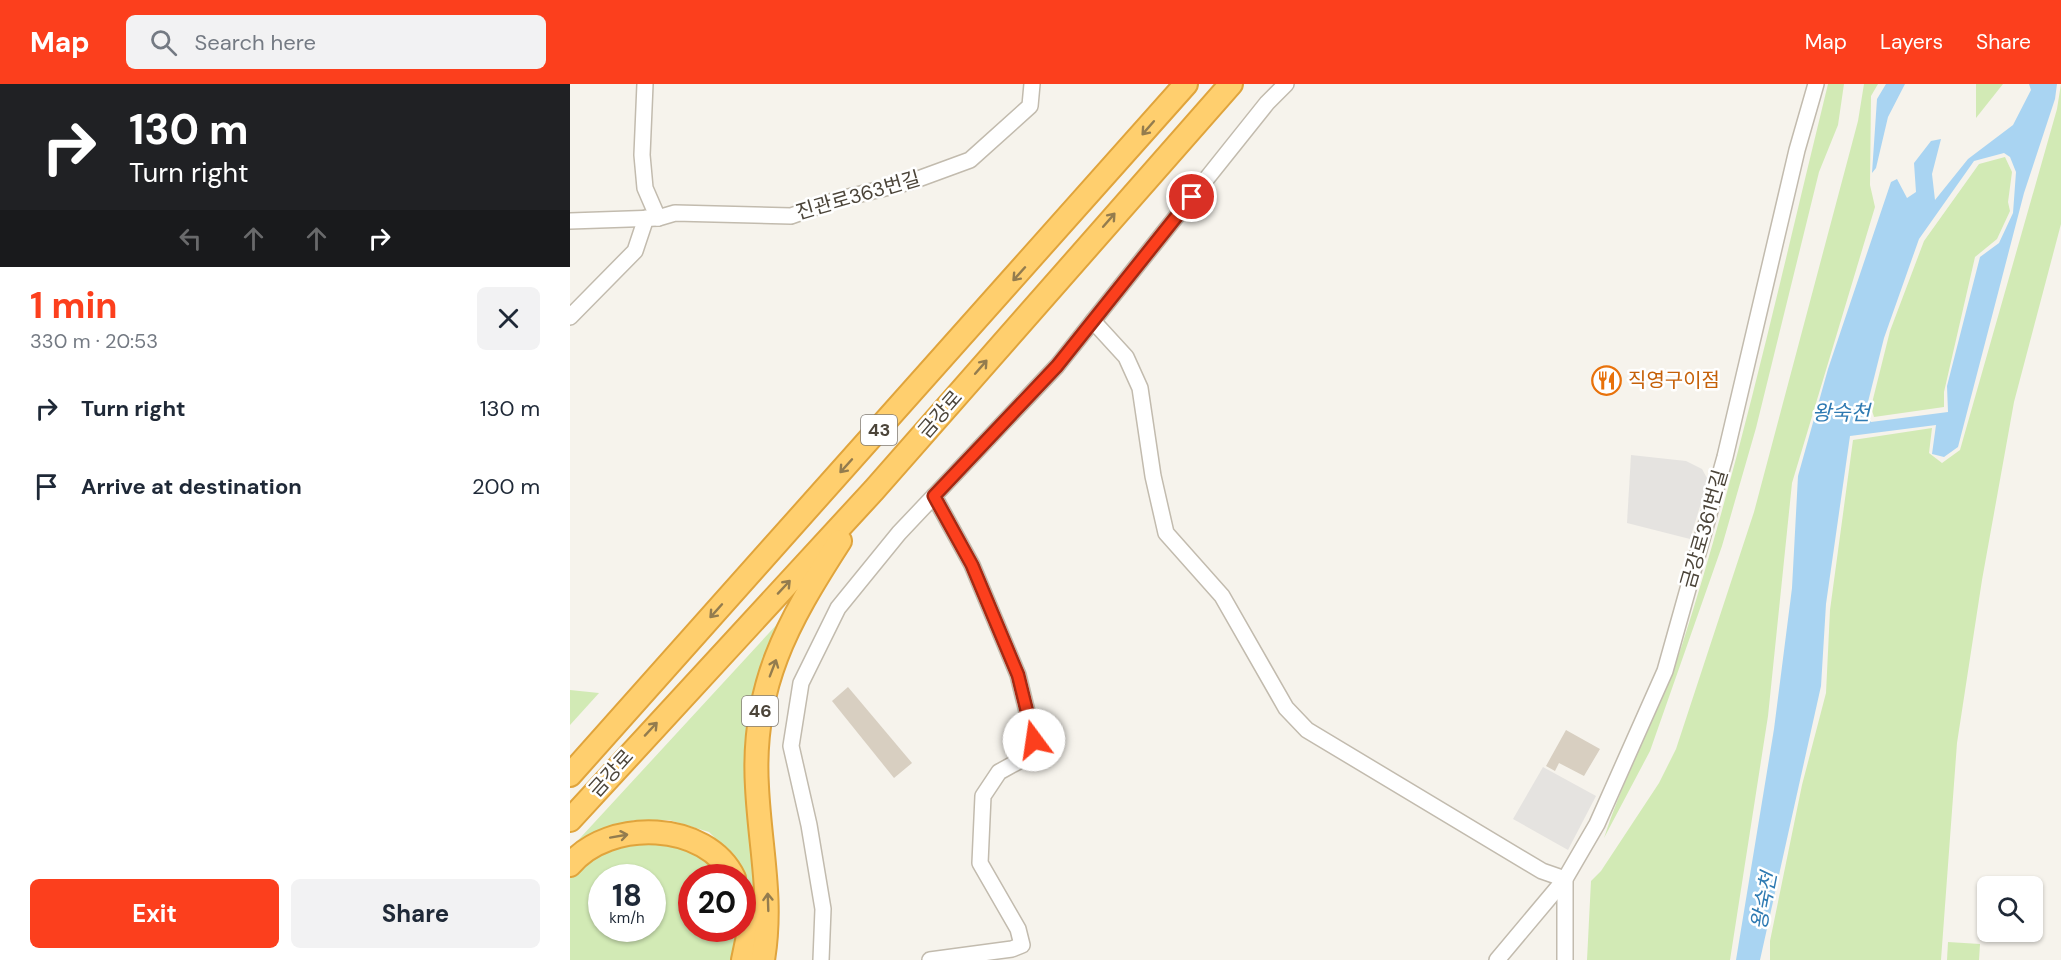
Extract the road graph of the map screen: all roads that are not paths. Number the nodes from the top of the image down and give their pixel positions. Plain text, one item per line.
1 (645, 84) edge
2 (1032, 84) edge
3 (1186, 84) edge
4 (1231, 84) edge
5 (1286, 84) edge
6 (1816, 84) edge
7 (652, 218) junction
8 (570, 221) edge
9 (570, 317) edge
10 (1093, 321) junction
11 (874, 490) junction
12 (934, 496) junction
13 (570, 775) edge
14 (570, 820) edge
15 (570, 864) edge
16 (728, 864) edge
17 (1565, 879) junction
18 (746, 942) edge
19 (742, 960) edge
20 (763, 960) edge
21 (821, 960) edge
22 (932, 960) edge
23 (1497, 960) edge
24 (1565, 960) edge

1 - 7 street
2 - 7 street, 진관로363번길
3 -> 13 highway, 금강로 / 43
11 -> 4 highway, 금강로 / 43
5 - 10 street
6 - 17 street, 금강로361번길
7 - 8 street, 진관로363번길
7 - 9 street
10 - 12 street
10 - 17 street
14 -> 11 highway, 금강로 / 43
20 -> 11 highway, 46
12 - 21 street
12 - 22 street
15 -> 16 highway
17 - 23 street, 금강로361번길
17 - 24 street
18 - 19 highway

